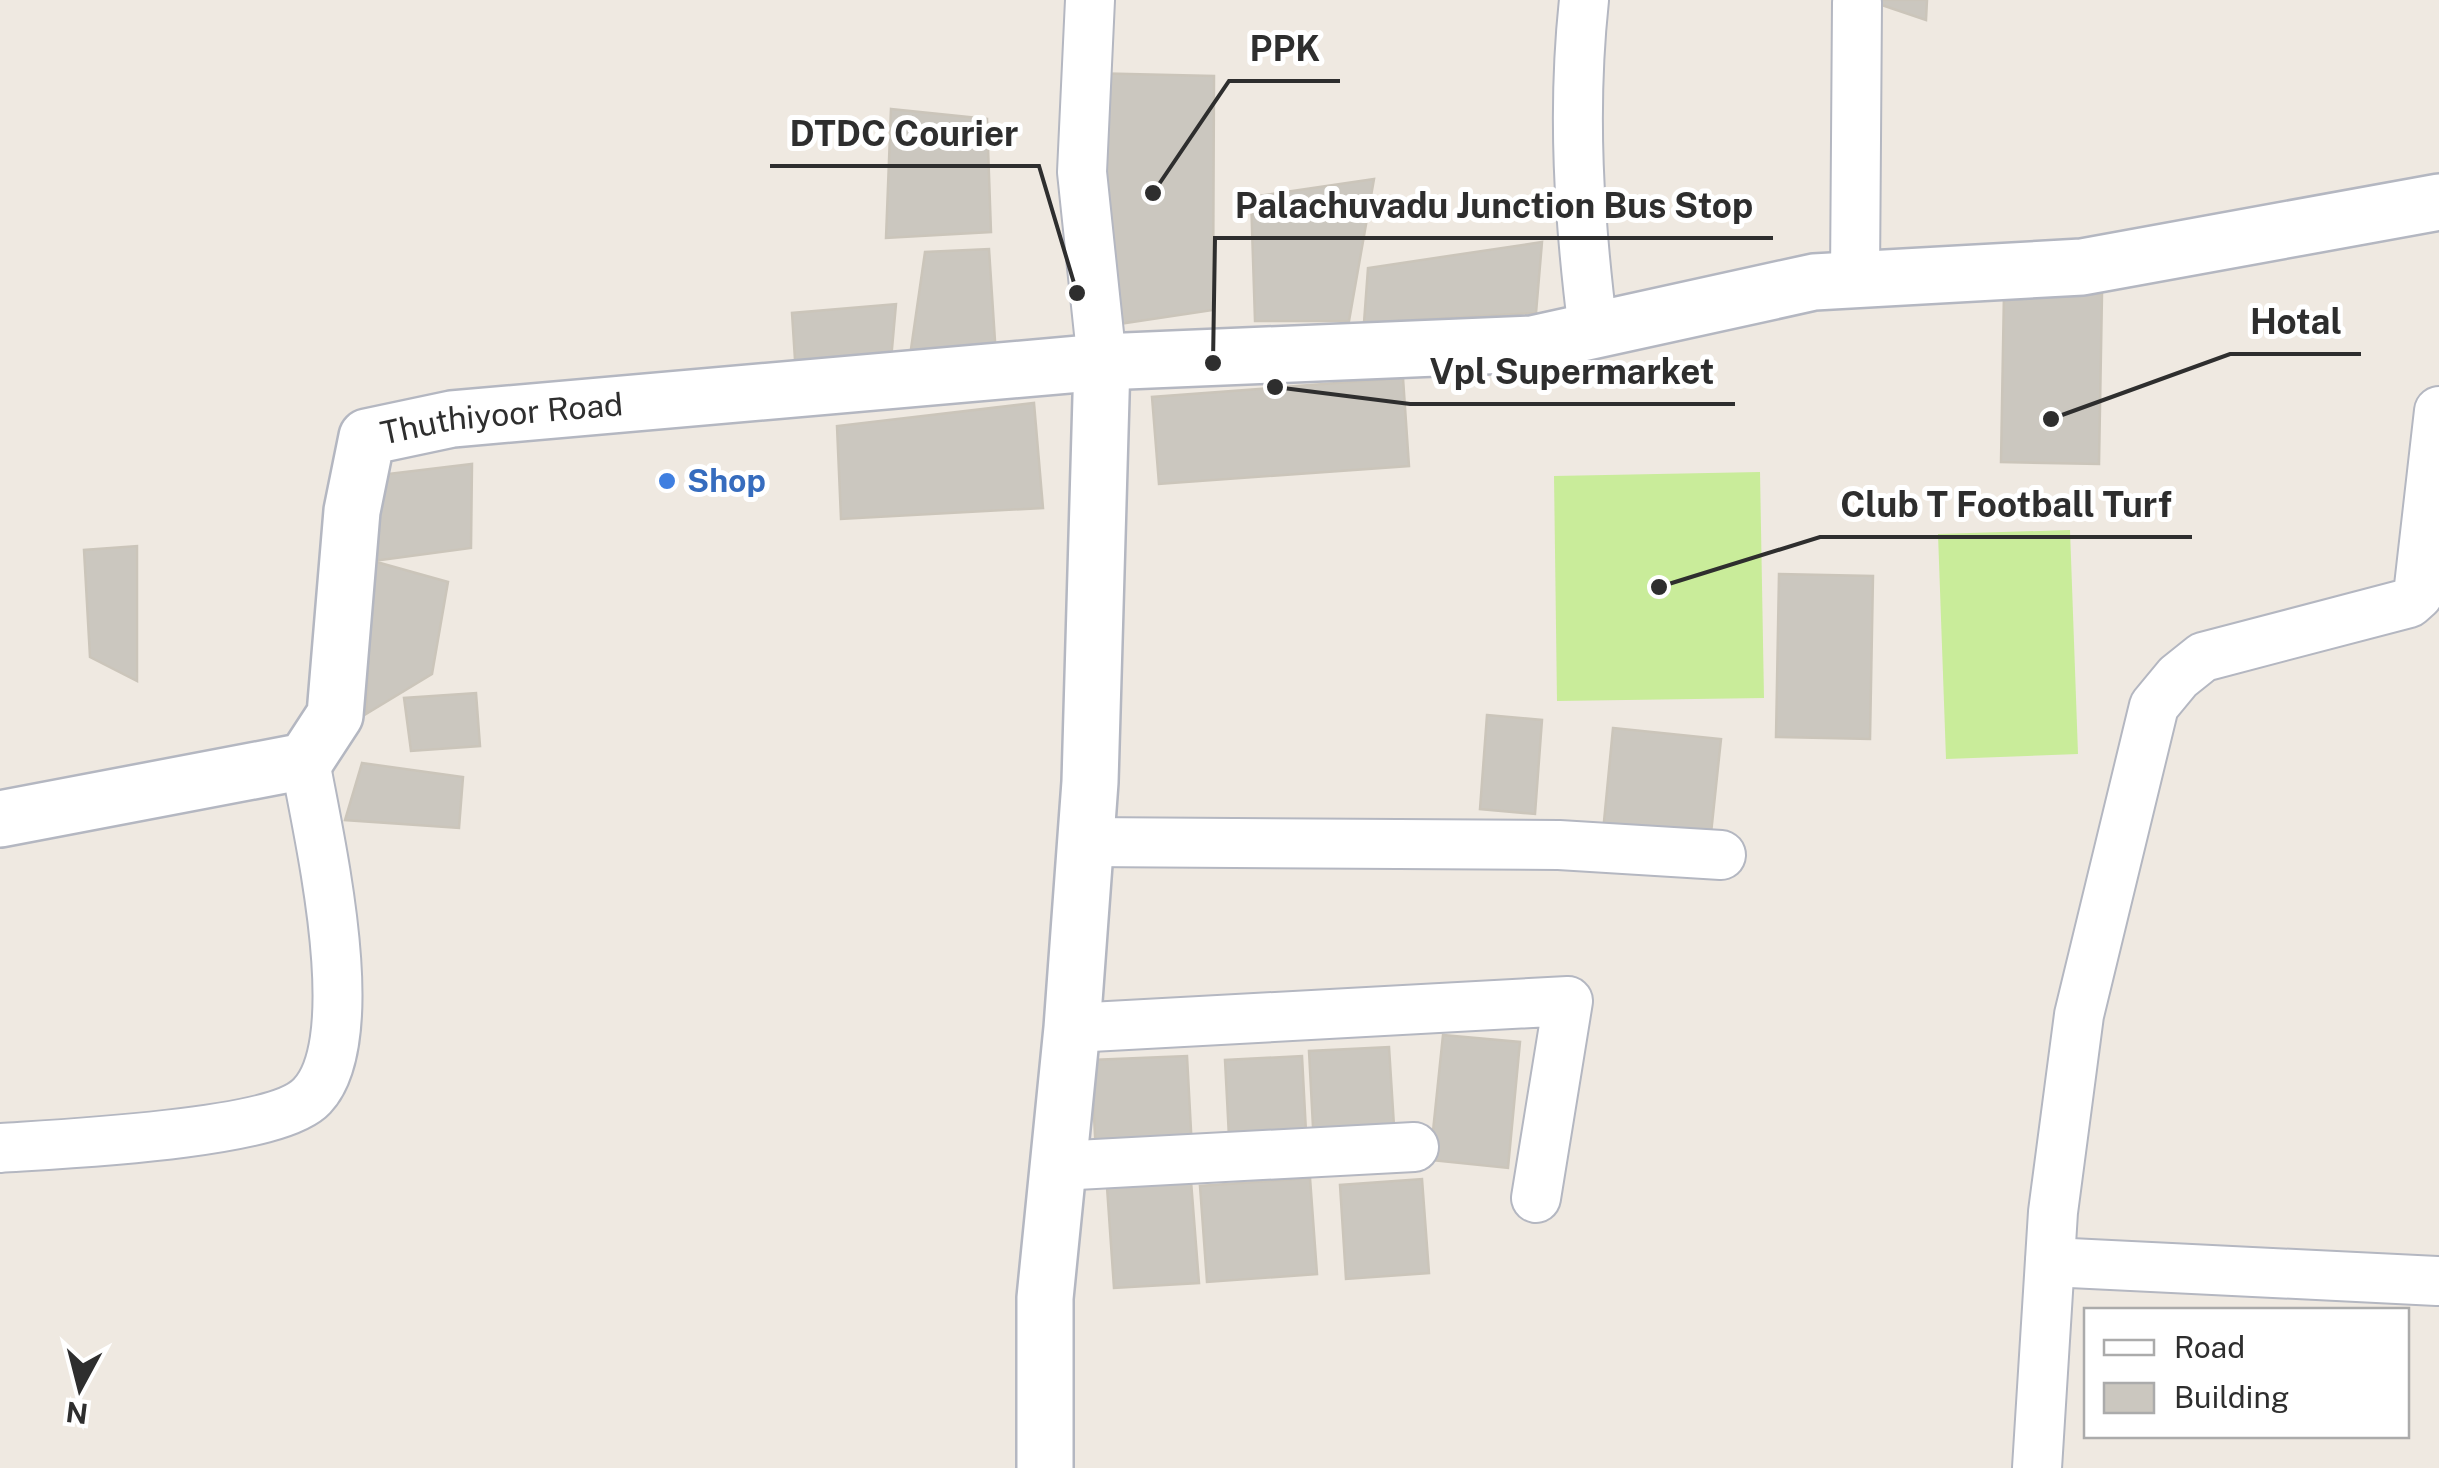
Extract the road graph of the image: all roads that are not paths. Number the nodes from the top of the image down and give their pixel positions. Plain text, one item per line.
1 (1090, 0) edge
2 (1584, 0) edge
3 (1857, 3) dead end
4 (2439, 202) edge
5 (1855, 279) junction
6 (1593, 330) junction
7 (1102, 362) junction
8 (2439, 411) edge
9 (305, 761) junction
10 (0, 819) edge
11 (1084, 842) junction
12 (1721, 854) dead end
13 (1072, 1028) junction
14 (1414, 1147) dead end
15 (0, 1148) edge
16 (1058, 1166) junction
17 (1536, 1198) dead end
18 (2050, 1262) junction
19 (2437, 1281) edge
20 (1045, 1468) edge
21 (2037, 1468) edge

1 - 7 street
2 - 6 street
3 - 5 street
4 - 5 main road
5 - 6 main road
6 - 7 main road
7 - 9 main road, Thuthiyoor Road
7 - 11 main road
8 - 18 street
9 - 10 main road
9 - 15 street
11 - 12 street
11 - 13 main road
13 - 16 main road
13 - 17 street
14 - 16 street
16 - 20 main road
18 - 19 street
18 - 21 street

